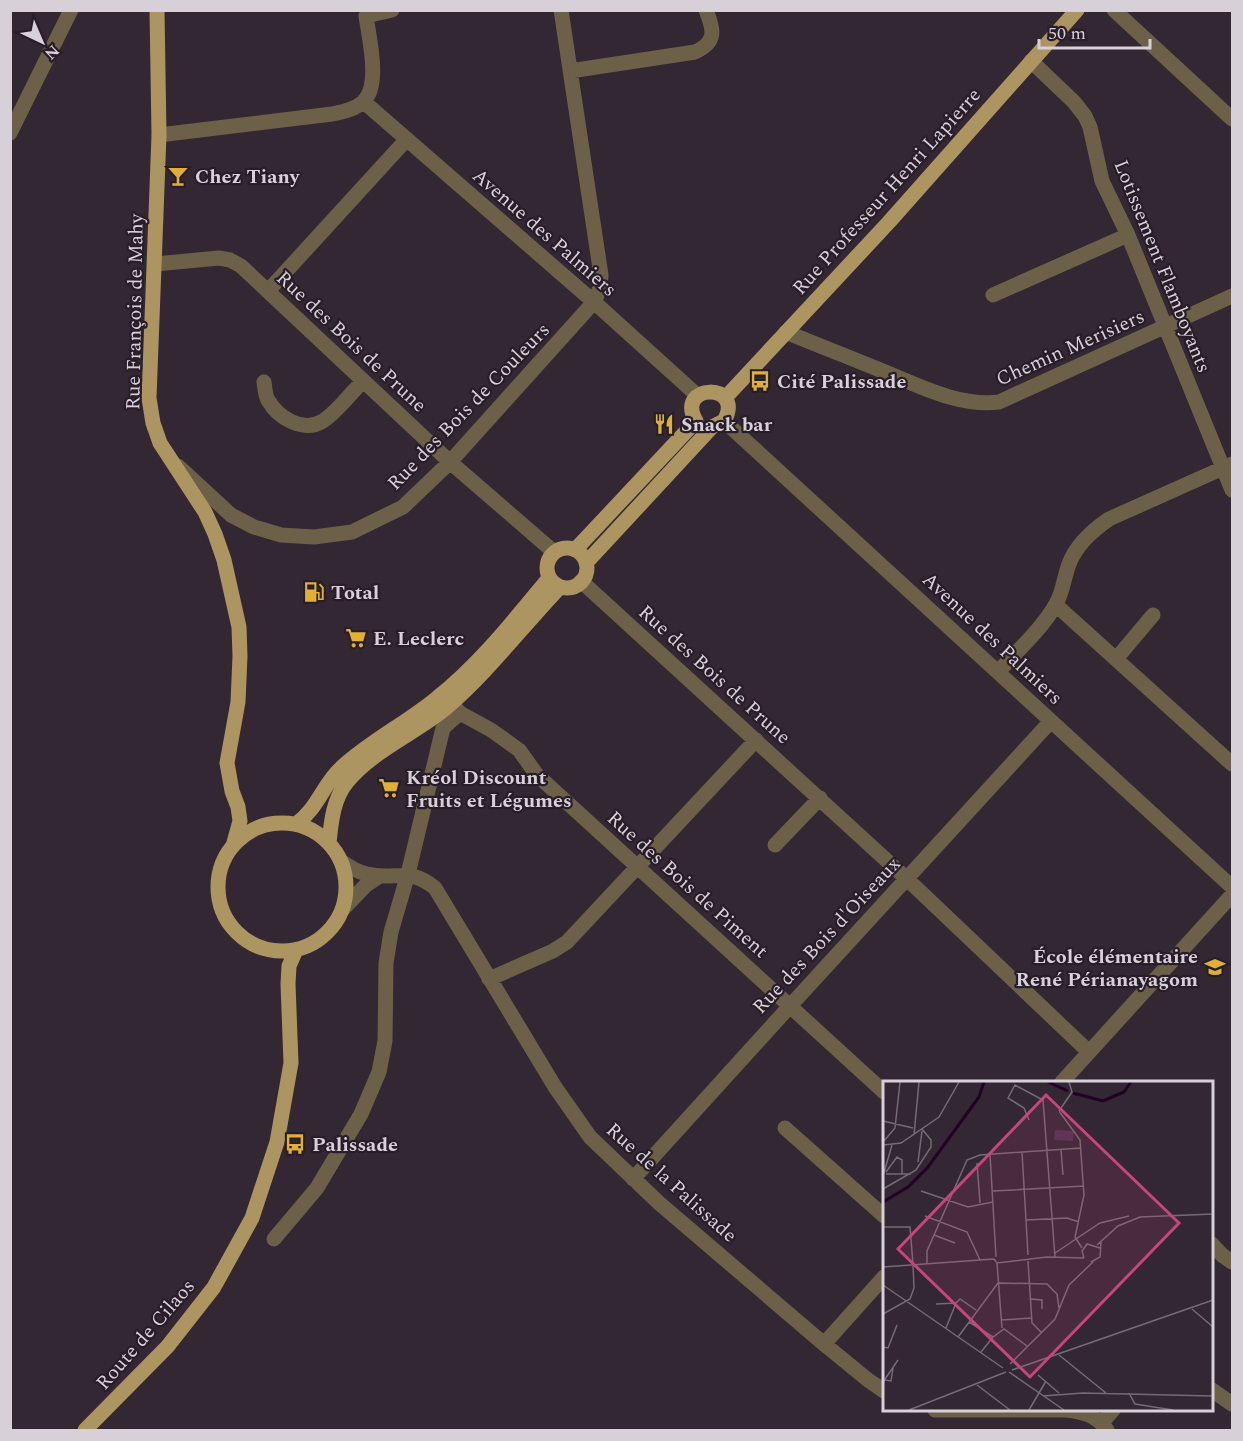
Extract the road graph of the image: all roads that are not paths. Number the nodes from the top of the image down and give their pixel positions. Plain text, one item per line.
1 (71, 10) edge
2 (157, 10) edge
3 (392, 10) edge
4 (561, 10) edge
5 (706, 10) edge
6 (1077, 10) edge
7 (1114, 10) edge
8 (366, 13) edge
9 (1031, 61) junction
10 (570, 71) junction
11 (363, 102) junction
12 (1233, 118) edge
13 (10, 133) edge
14 (159, 135) junction
15 (406, 139) junction
16 (1128, 235) junction
17 (155, 264) junction
18 (268, 291) junction
19 (993, 295) dead end
20 (1233, 296) edge
21 (594, 302) junction
22 (1165, 327) junction
23 (786, 332) junction
24 (363, 381) junction
25 (264, 382) dead end
26 (698, 396) junction
27 (724, 398) junction
28 (718, 424) junction
29 (174, 462) junction
30 (450, 462) junction
31 (1228, 466) edge
32 (1233, 489) edge
33 (576, 550) junction
34 (554, 552) junction
35 (586, 563) junction
36 (581, 581) junction
37 (554, 582) junction
38 (1056, 605) junction
39 (1154, 615) dead end
40 (1116, 659) junction
41 (998, 672) junction
42 (451, 704) junction
43 (1052, 721) junction
44 (756, 740) junction
45 (1233, 764) edge
46 (820, 798) junction
47 (238, 807) junction
48 (296, 824) junction
49 (265, 825) junction
50 (329, 843) junction
51 (775, 845) dead end
52 (233, 846) junction
53 (341, 861) junction
54 (636, 866) junction
55 (408, 874) junction
56 (381, 876) junction
57 (907, 879) junction
58 (1233, 887) edge
59 (1233, 895) edge
60 (343, 909) junction
61 (266, 950) junction
62 (296, 950) junction
63 (489, 979) junction
64 (288, 984) junction
65 (790, 1006) junction
66 (1089, 1052) junction
67 (1064, 1081) edge
68 (883, 1090) edge
69 (785, 1128) dead end
70 (633, 1179) junction
71 (883, 1214) edge
72 (274, 1239) dead end
73 (1213, 1245) edge
74 (1233, 1262) edge
75 (883, 1279) edge
76 (824, 1344) junction
77 (883, 1390) edge
78 (1213, 1391) edge
79 (1233, 1404) edge
80 (1073, 1411) edge
81 (1112, 1411) edge
82 (1104, 1427) edge
83 (86, 1431) edge

1 - 13 street
2 - 14 main road, Rue François de Mahy
3 - 8 street
4 - 10 street
5 - 10 street
6 - 9 main road, Rue Professeur Henri Lapierre
7 - 12 street
8 - 11 street
9 - 16 street, Lotissement Flamboyants
9 - 23 main road, Rue Professeur Henri Lapierre
10 - 21 street
11 - 14 street
11 - 15 street, Avenue des Palmiers
14 - 17 main road, Rue François de Mahy
15 - 18 street
15 - 21 street, Avenue des Palmiers
16 - 19 street
16 - 22 street, Lotissement Flamboyants
17 - 18 street, Rue des Bois de Prune
17 - 29 main road, Rue François de Mahy
18 - 24 street, Rue des Bois de Prune
20 - 22 street, Chemin Merisiers
21 - 26 street, Avenue des Palmiers
21 - 30 street, Rue des Bois de Couleurs
22 - 23 street, Chemin Merisiers
22 - 31 street, Lotissement Flamboyants
23 - 27 main road, Rue Professeur Henri Lapierre
24 - 25 street
24 - 30 street, Rue des Bois de Prune
26 - 27 main road
26 - 33 main road
27 - 28 main road
28 - 35 main road
28 - 41 street, Avenue des Palmiers
29 - 30 street, Rue des Bois de Couleurs
29 - 47 main road, Rue François de Mahy
30 - 34 street, Rue des Bois de Prune
31 - 32 street, Lotissement Flamboyants
31 - 38 street
33 - 34 main road
33 - 35 main road
34 - 37 main road
35 - 36 main road
36 - 37 main road
36 - 44 street, Rue des Bois de Prune
37 - 42 main road
38 - 40 street
38 - 41 street
39 - 40 street
40 - 45 street
41 - 43 street, Avenue des Palmiers
42 - 48 main road
42 - 50 main road
42 - 54 street, Rue des Bois de Piment
42 - 55 street
43 - 57 street, Rue des Bois d'Oiseaux
43 - 58 street, Avenue des Palmiers
44 - 46 street, Rue des Bois de Prune
44 - 54 street
46 - 51 street
46 - 57 street, Rue des Bois de Prune
47 - 49 main road
47 - 52 main road, Rue François de Mahy
48 - 49 main road
48 - 50 main road
49 - 52 main road
50 - 53 main road
52 - 61 main road
53 - 56 street
53 - 60 main road
54 - 63 street
54 - 65 street, Rue des Bois de Piment
55 - 56 street
55 - 63 street, Rue de la Palissade
55 - 72 street
56 - 60 street
57 - 65 street, Rue des Bois d'Oiseaux
57 - 66 street, Rue des Bois de Prune
59 - 66 street
60 - 62 main road
61 - 62 main road
61 - 64 main road, Route de Cilaos
62 - 64 main road, Route de Cilaos
63 - 70 street, Rue de la Palissade
64 - 83 main road, Route de Cilaos
65 - 68 street, Rue des Bois de Piment
65 - 70 street, Rue des Bois d'Oiseaux
66 - 67 street
69 - 71 street
70 - 76 street, Rue de la Palissade
73 - 74 street
75 - 76 street
76 - 77 street, Rue de la Palissade
78 - 79 street
80 - 82 street
81 - 82 street

